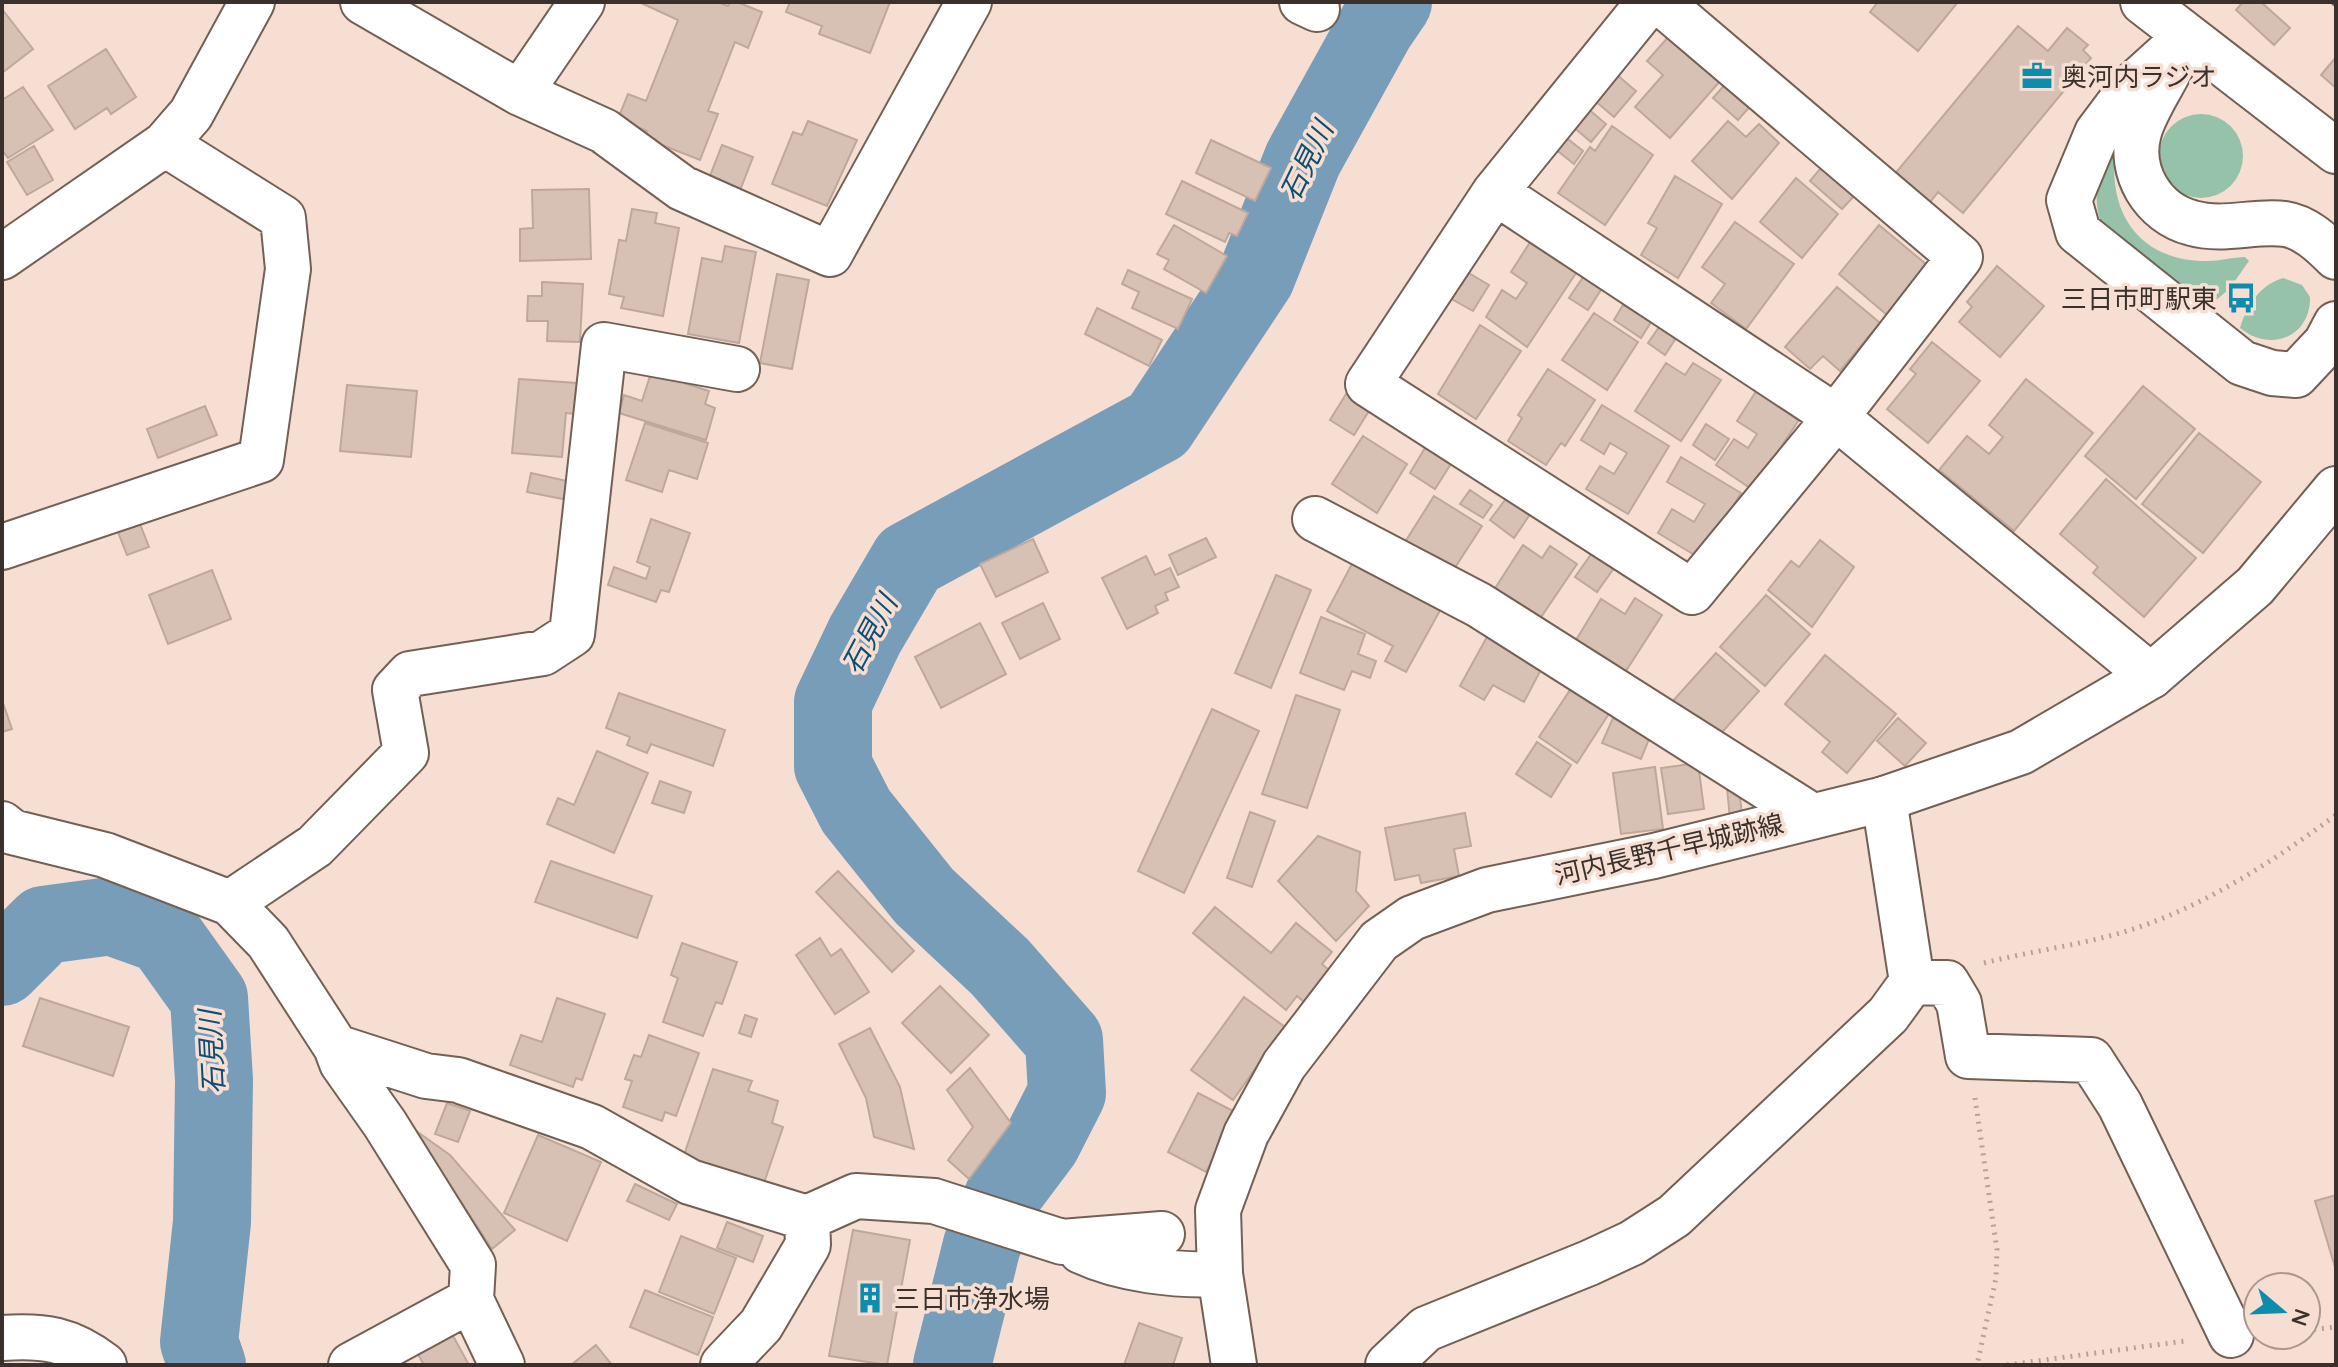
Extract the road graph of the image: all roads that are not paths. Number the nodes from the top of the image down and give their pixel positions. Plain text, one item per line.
1 (252, 2) edge
2 (363, 2) edge
3 (582, 2) edge
4 (969, 2) edge
5 (1649, 2) edge
6 (1660, 2) edge
7 (2143, 2) edge
8 (2185, 38) junction
9 (520, 93) junction
10 (165, 144) junction
11 (2336, 151) edge
12 (1495, 192) junction
13 (2, 257) edge
14 (2336, 257) edge
15 (2336, 324) edge
16 (737, 369) dead end
17 (1836, 417) junction
18 (2336, 489) edge
19 (1315, 519) dead end
20 (2, 547) edge
21 (2151, 676) junction
22 (1884, 799) junction
23 (1812, 816) junction
24 (2, 824) edge
25 (230, 903) junction
26 (1930, 982) junction
27 (336, 1047) junction
28 (807, 1218) junction
29 (1162, 1234) dead end
30 (1059, 1241) junction
31 (1220, 1274) junction
32 (471, 1300) junction
33 (2231, 1335) road end
34 (2, 1338) edge
35 (104, 1365) edge
36 (351, 1365) edge
37 (502, 1365) edge
38 (723, 1365) edge
39 (1234, 1365) edge
40 (1388, 1365) edge

1 - 10 street
2 - 9 street
3 - 9 street
4 - 9 street
5 - 12 street
6 - 17 street
7 - 8 street
8 - 11 street
8 - 14 street
8 - 15 street
10 - 13 street
10 - 20 street
12 - 17 street
12 - 17 street
16 - 25 street
17 - 21 street
18 - 21 street, 河内長野千早城跡線
19 - 23 street
21 - 22 street, 河内長野千早城跡線
22 - 23 street, 河内長野千早城跡線
22 - 26 street
23 - 31 street, 河内長野千早城跡線
24 - 25 street
25 - 27 street
26 - 33 street
26 - 40 street
27 - 28 street
27 - 32 street
28 - 30 street
28 - 38 street
29 - 30 street
30 - 31 street
31 - 39 street, 河内長野千早城跡線
32 - 36 street
32 - 37 street
34 - 35 street

